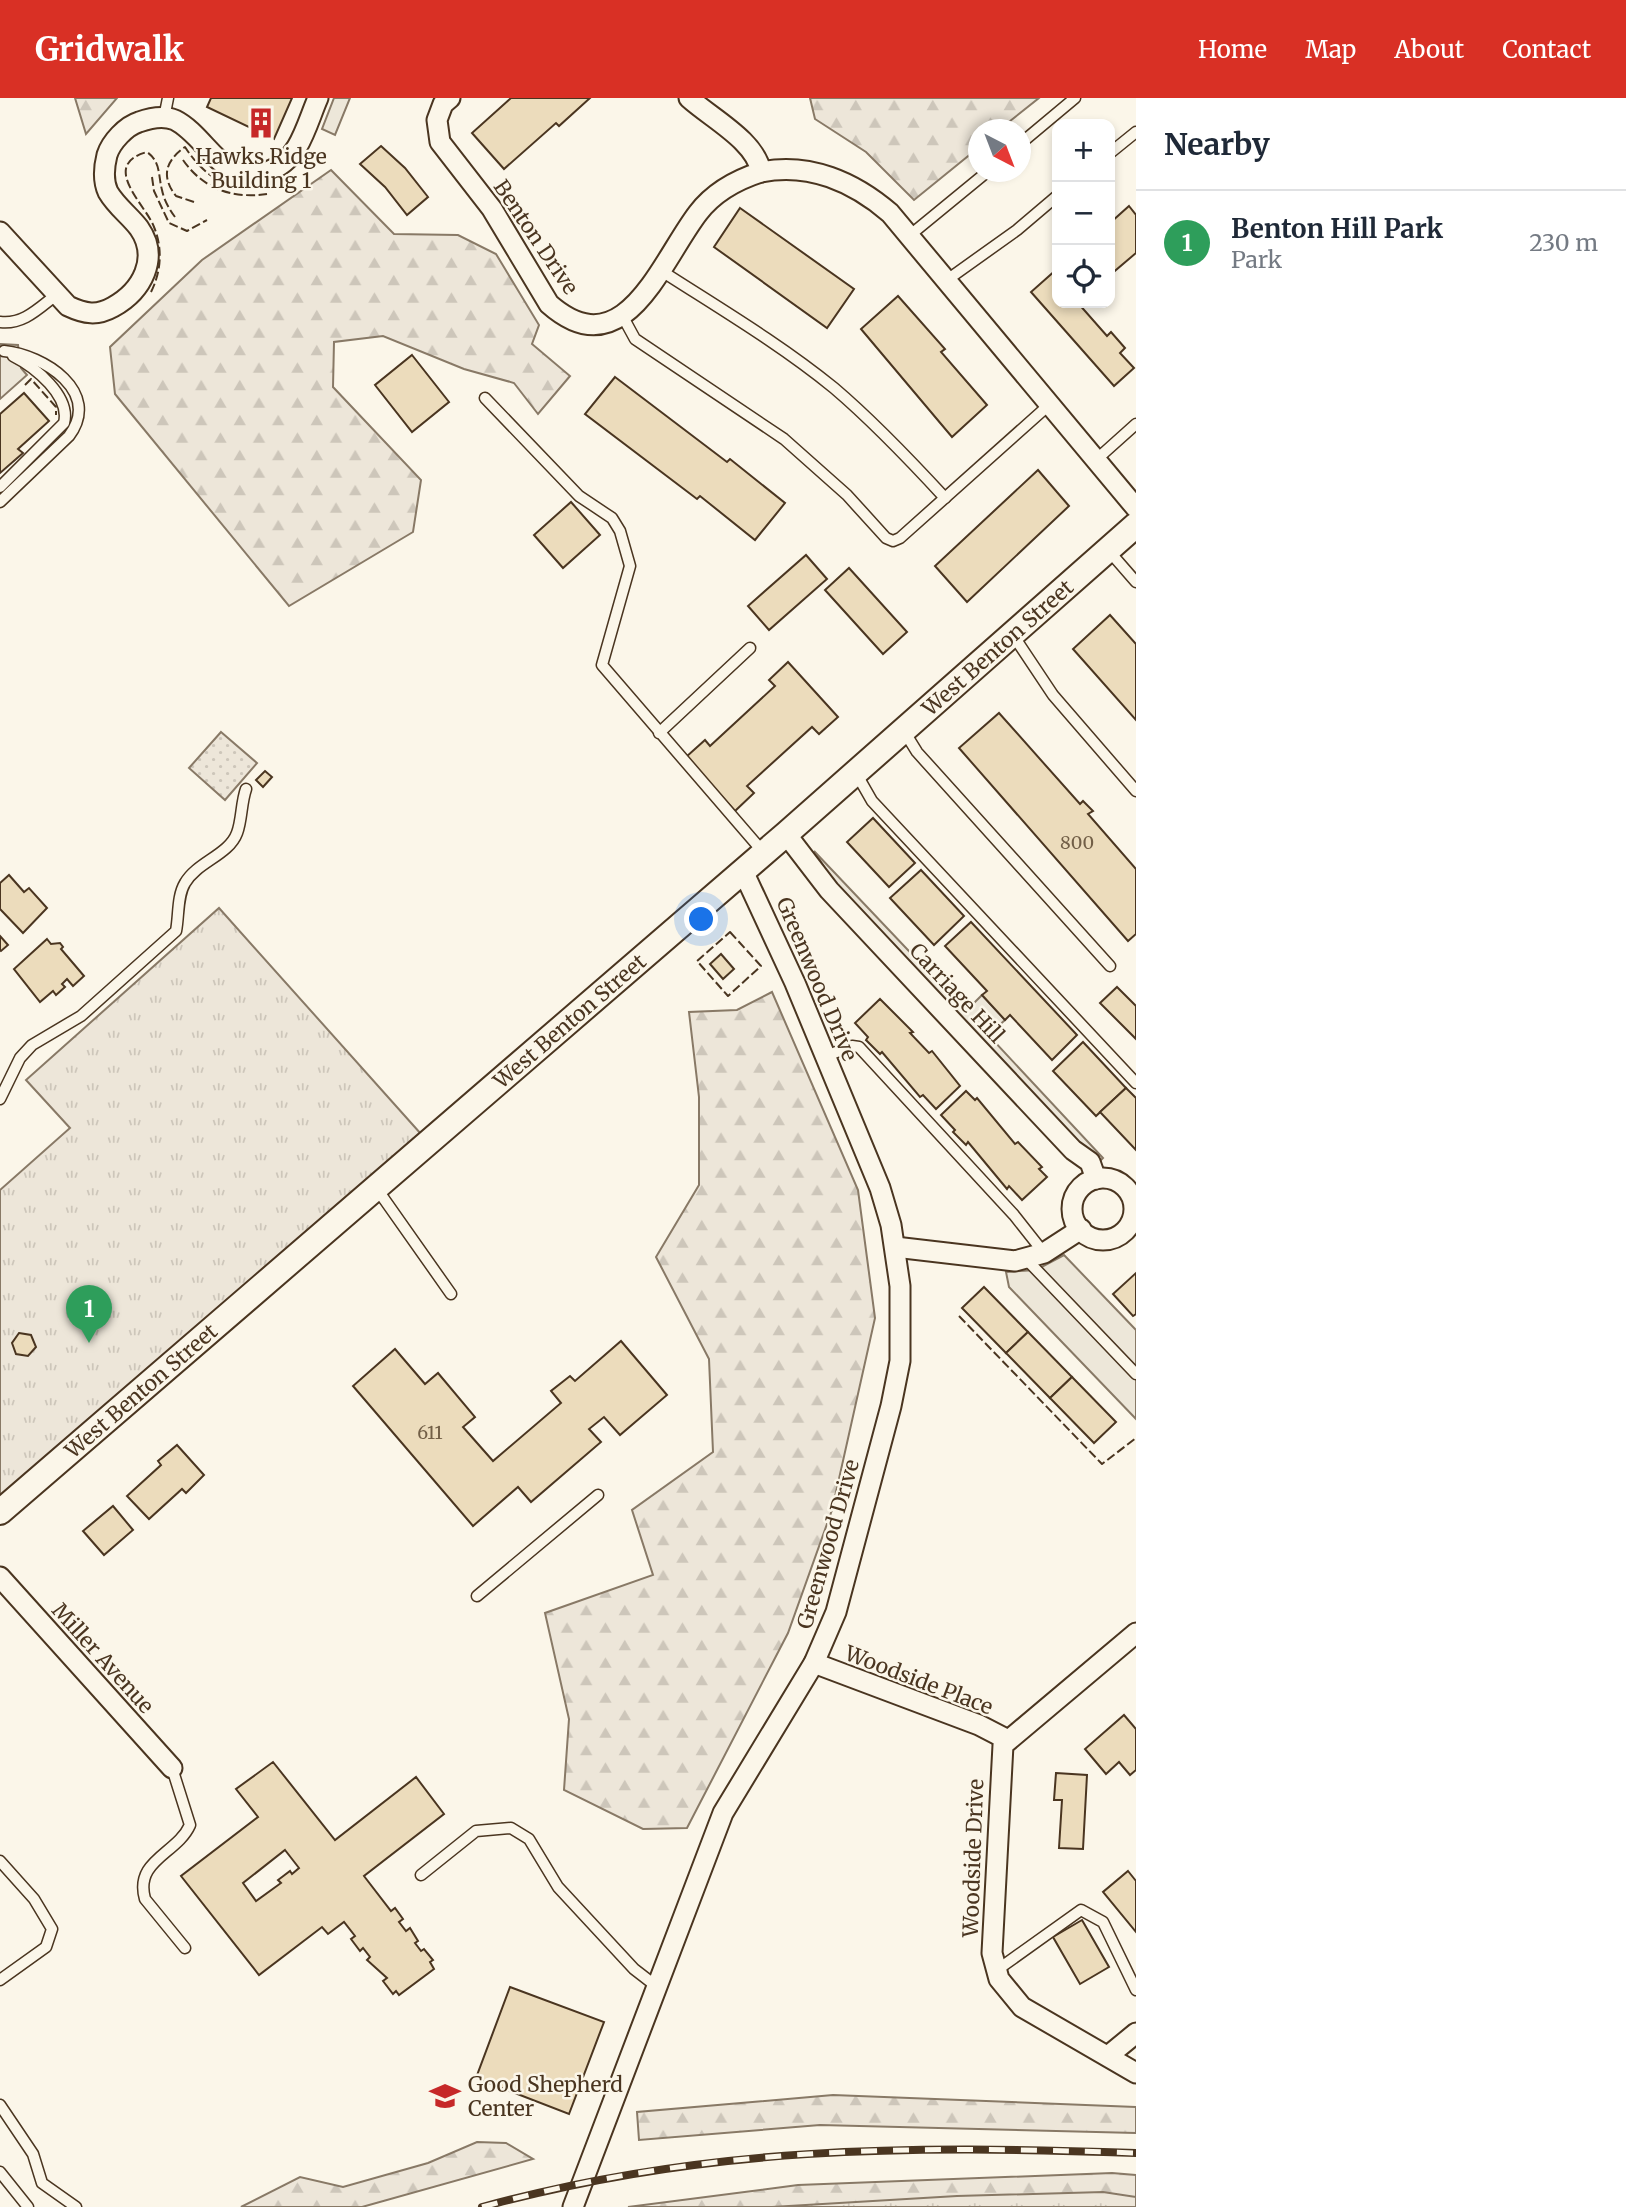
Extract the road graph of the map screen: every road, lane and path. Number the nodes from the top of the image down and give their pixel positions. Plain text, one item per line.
1 (168, 98) edge
2 (318, 98) edge
3 (450, 98) edge
4 (689, 98) edge
5 (1076, 98) edge
6 (164, 118) junction
7 (1136, 132) edge
8 (1031, 135) edge
9 (1115, 149) edge
10 (761, 172) junction
11 (975, 182) edge
12 (1052, 200) edge
13 (0, 232) edge
14 (909, 236) junction
15 (660, 270) junction
16 (947, 280) junction
17 (56, 295) junction
18 (623, 317) junction
19 (0, 322) edge
20 (485, 398) dead end
21 (1051, 404) junction
22 (1136, 424) edge
23 (1097, 459) junction
24 (0, 487) edge
25 (945, 498) junction
26 (0, 502) edge
27 (1136, 508) edge
28 (1136, 525) edge
29 (1108, 550) junction
30 (1136, 582) edge
31 (1012, 635) junction
32 (750, 648) dead end
33 (903, 731) junction
34 (659, 733) junction
35 (856, 773) junction
36 (246, 789) dead end
37 (1136, 791) edge
38 (786, 834) junction
39 (764, 853) junction
40 (743, 871) junction
41 (1110, 966) dead end
42 (825, 1056) junction
43 (1136, 1083) edge
44 (0, 1099) edge
45 (1096, 1178) junction
46 (377, 1189) junction
47 (1133, 1193) edge
48 (1081, 1229) junction
49 (895, 1247) junction
50 (1035, 1256) junction
51 (451, 1294) dead end
52 (1136, 1374) edge
53 (598, 1495) dead end
54 (2, 1507) edge
55 (0, 1577) edge
56 (477, 1596) dead end
57 (1136, 1633) edge
58 (814, 1663) junction
59 (1008, 1740) junction
60 (172, 1768) joint
61 (0, 1861) edge
62 (421, 1875) dead end
63 (185, 1948) dead end
64 (996, 1971) junction
65 (0, 1980) edge
66 (656, 1986) junction
67 (1136, 1990) edge
68 (1136, 2033) edge
69 (1108, 2056) junction
70 (1136, 2073) edge
71 (0, 2105) edge
72 (0, 2172) edge
73 (28, 2207) edge
74 (76, 2207) edge
75 (573, 2207) edge

1 - 6 lane
2 - 6 street
3 - 18 street, Benton Drive
4 - 10 street
5 - 8 lane
6 - 17 street
7 - 9 lane
10 - 14 street
10 - 15 street
11 - 14 lane
12 - 16 lane
13 - 17 street
14 - 16 street
15 - 18 street
15 - 25 lane
16 - 21 street
17 - 19 lane
18 - 25 lane
20 - 34 lane
21 - 23 street
21 - 25 lane
22 - 23 lane
23 - 27 street
24 - 26 lane
28 - 29 street, West Benton Street
29 - 30 lane
29 - 31 street, West Benton Street
31 - 33 street, West Benton Street
31 - 37 lane
32 - 34 lane
33 - 35 street, West Benton Street
33 - 41 lane
34 - 39 lane
35 - 38 street, West Benton Street
35 - 43 lane
36 - 44 lane
38 - 39 street, West Benton Street
38 - 45 street, Carriage Hill
39 - 40 street, West Benton Street
40 - 42 street, Greenwood Drive
40 - 46 street, West Benton Street
42 - 49 street, Greenwood Drive
42 - 50 lane
45 - 47 street
45 - 48 street
46 - 51 lane
46 - 54 street, West Benton Street
47 - 48 street
48 - 50 street
49 - 50 street
49 - 58 street, Greenwood Drive
50 - 52 lane
53 - 56 lane
55 - 60 street, Miller Avenue
57 - 59 street
58 - 59 street, Woodside Place
58 - 66 street, Greenwood Drive
59 - 64 street, Woodside Drive
60 - 63 lane
61 - 65 lane
62 - 66 lane
64 - 67 lane
64 - 69 street, Woodside Drive
66 - 75 street, Greenwood Drive
68 - 69 street
69 - 70 street, Woodside Drive
71 - 74 lane
72 - 73 lane

